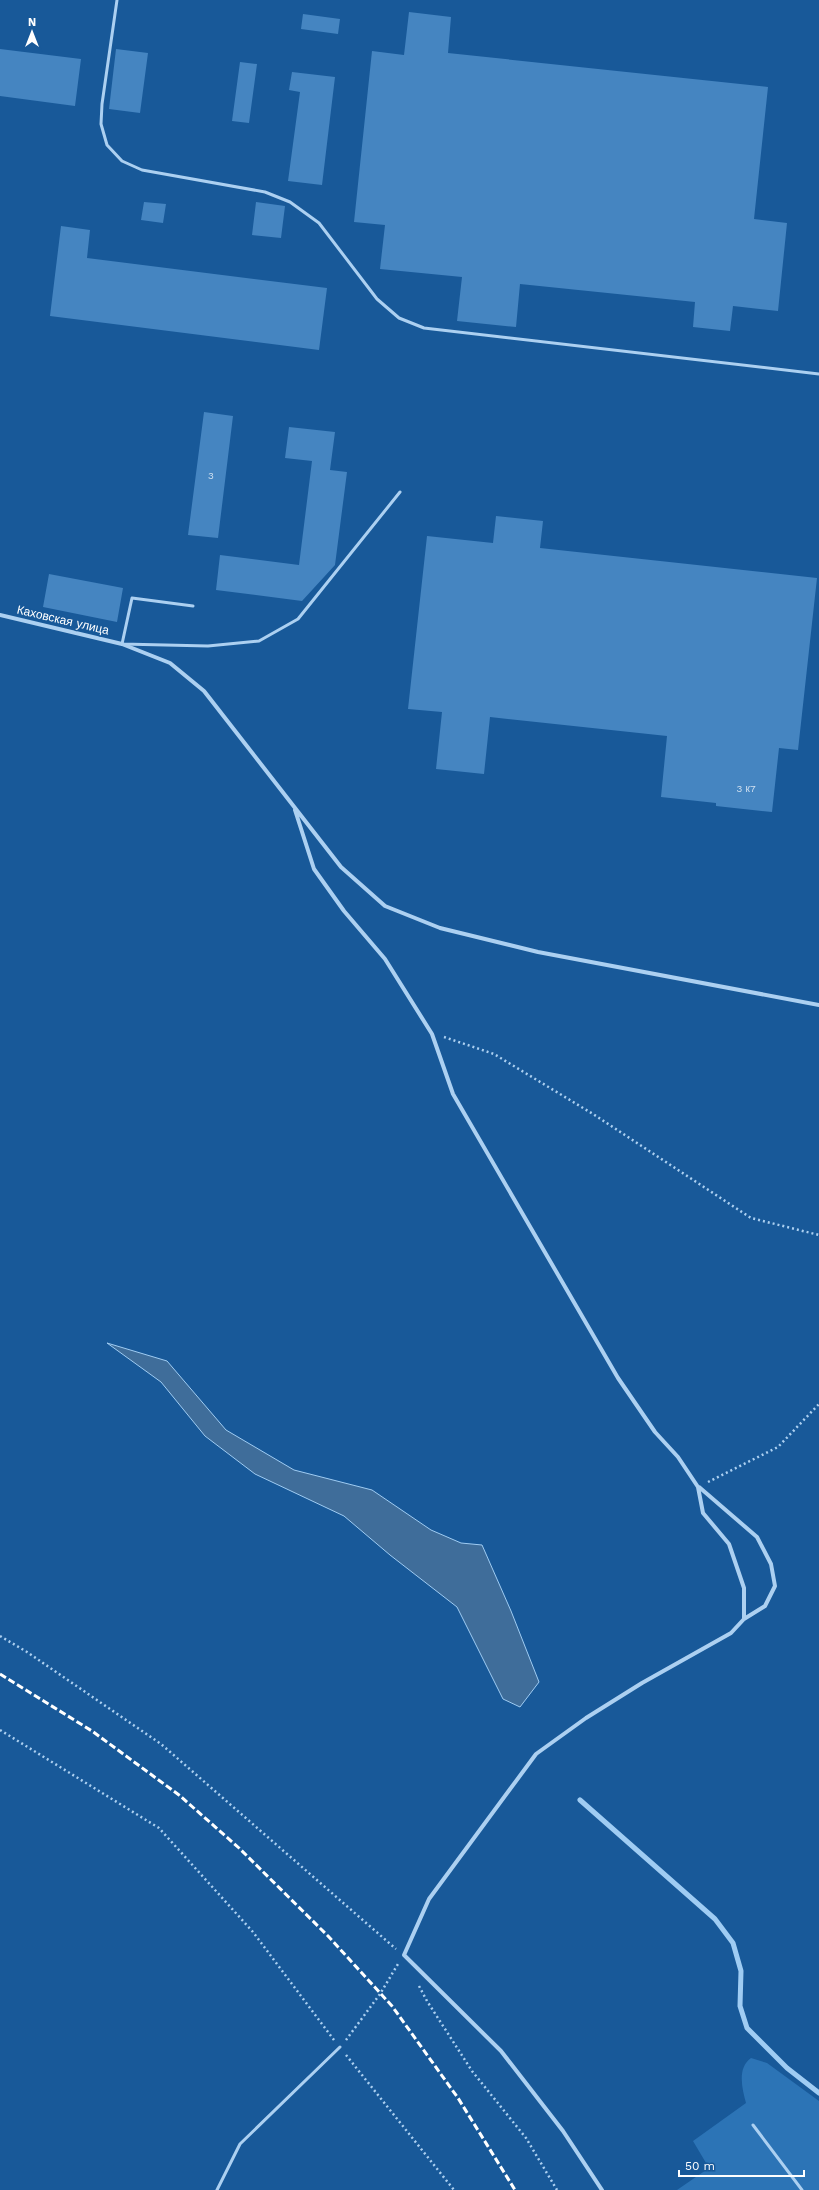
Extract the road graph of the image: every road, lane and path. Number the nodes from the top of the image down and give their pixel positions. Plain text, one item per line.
1 (117, 0) edge
2 (819, 374) edge
3 (400, 492) dead end
4 (193, 606) dead end
5 (0, 615) edge
6 (122, 644) junction
7 (295, 810) junction
8 (819, 1005) edge
9 (432, 1034) junction
10 (819, 1235) edge
11 (819, 1404) edge
12 (698, 1487) junction
13 (744, 1619) junction
14 (0, 1636) edge
15 (0, 1730) edge
16 (404, 1955) junction
17 (417, 1981) dead end
18 (340, 2048) junction
19 (753, 2125) dead end
20 (217, 2190) edge
21 (454, 2190) edge
22 (556, 2190) edge
23 (602, 2190) edge
24 (802, 2190) edge

1 - 2 lane
3 - 6 lane
4 - 6 lane
5 - 6 street, Каховская улица
6 - 7 street, Каховская улица
7 - 8 street, Каховская улица
7 - 9 street
9 - 10 path
9 - 12 street
11 - 12 path
12 - 13 street
12 - 13 street
13 - 16 street
14 - 16 path
15 - 18 path
16 - 18 path
16 - 23 street
17 - 22 path
18 - 20 lane
18 - 21 path
19 - 24 lane

